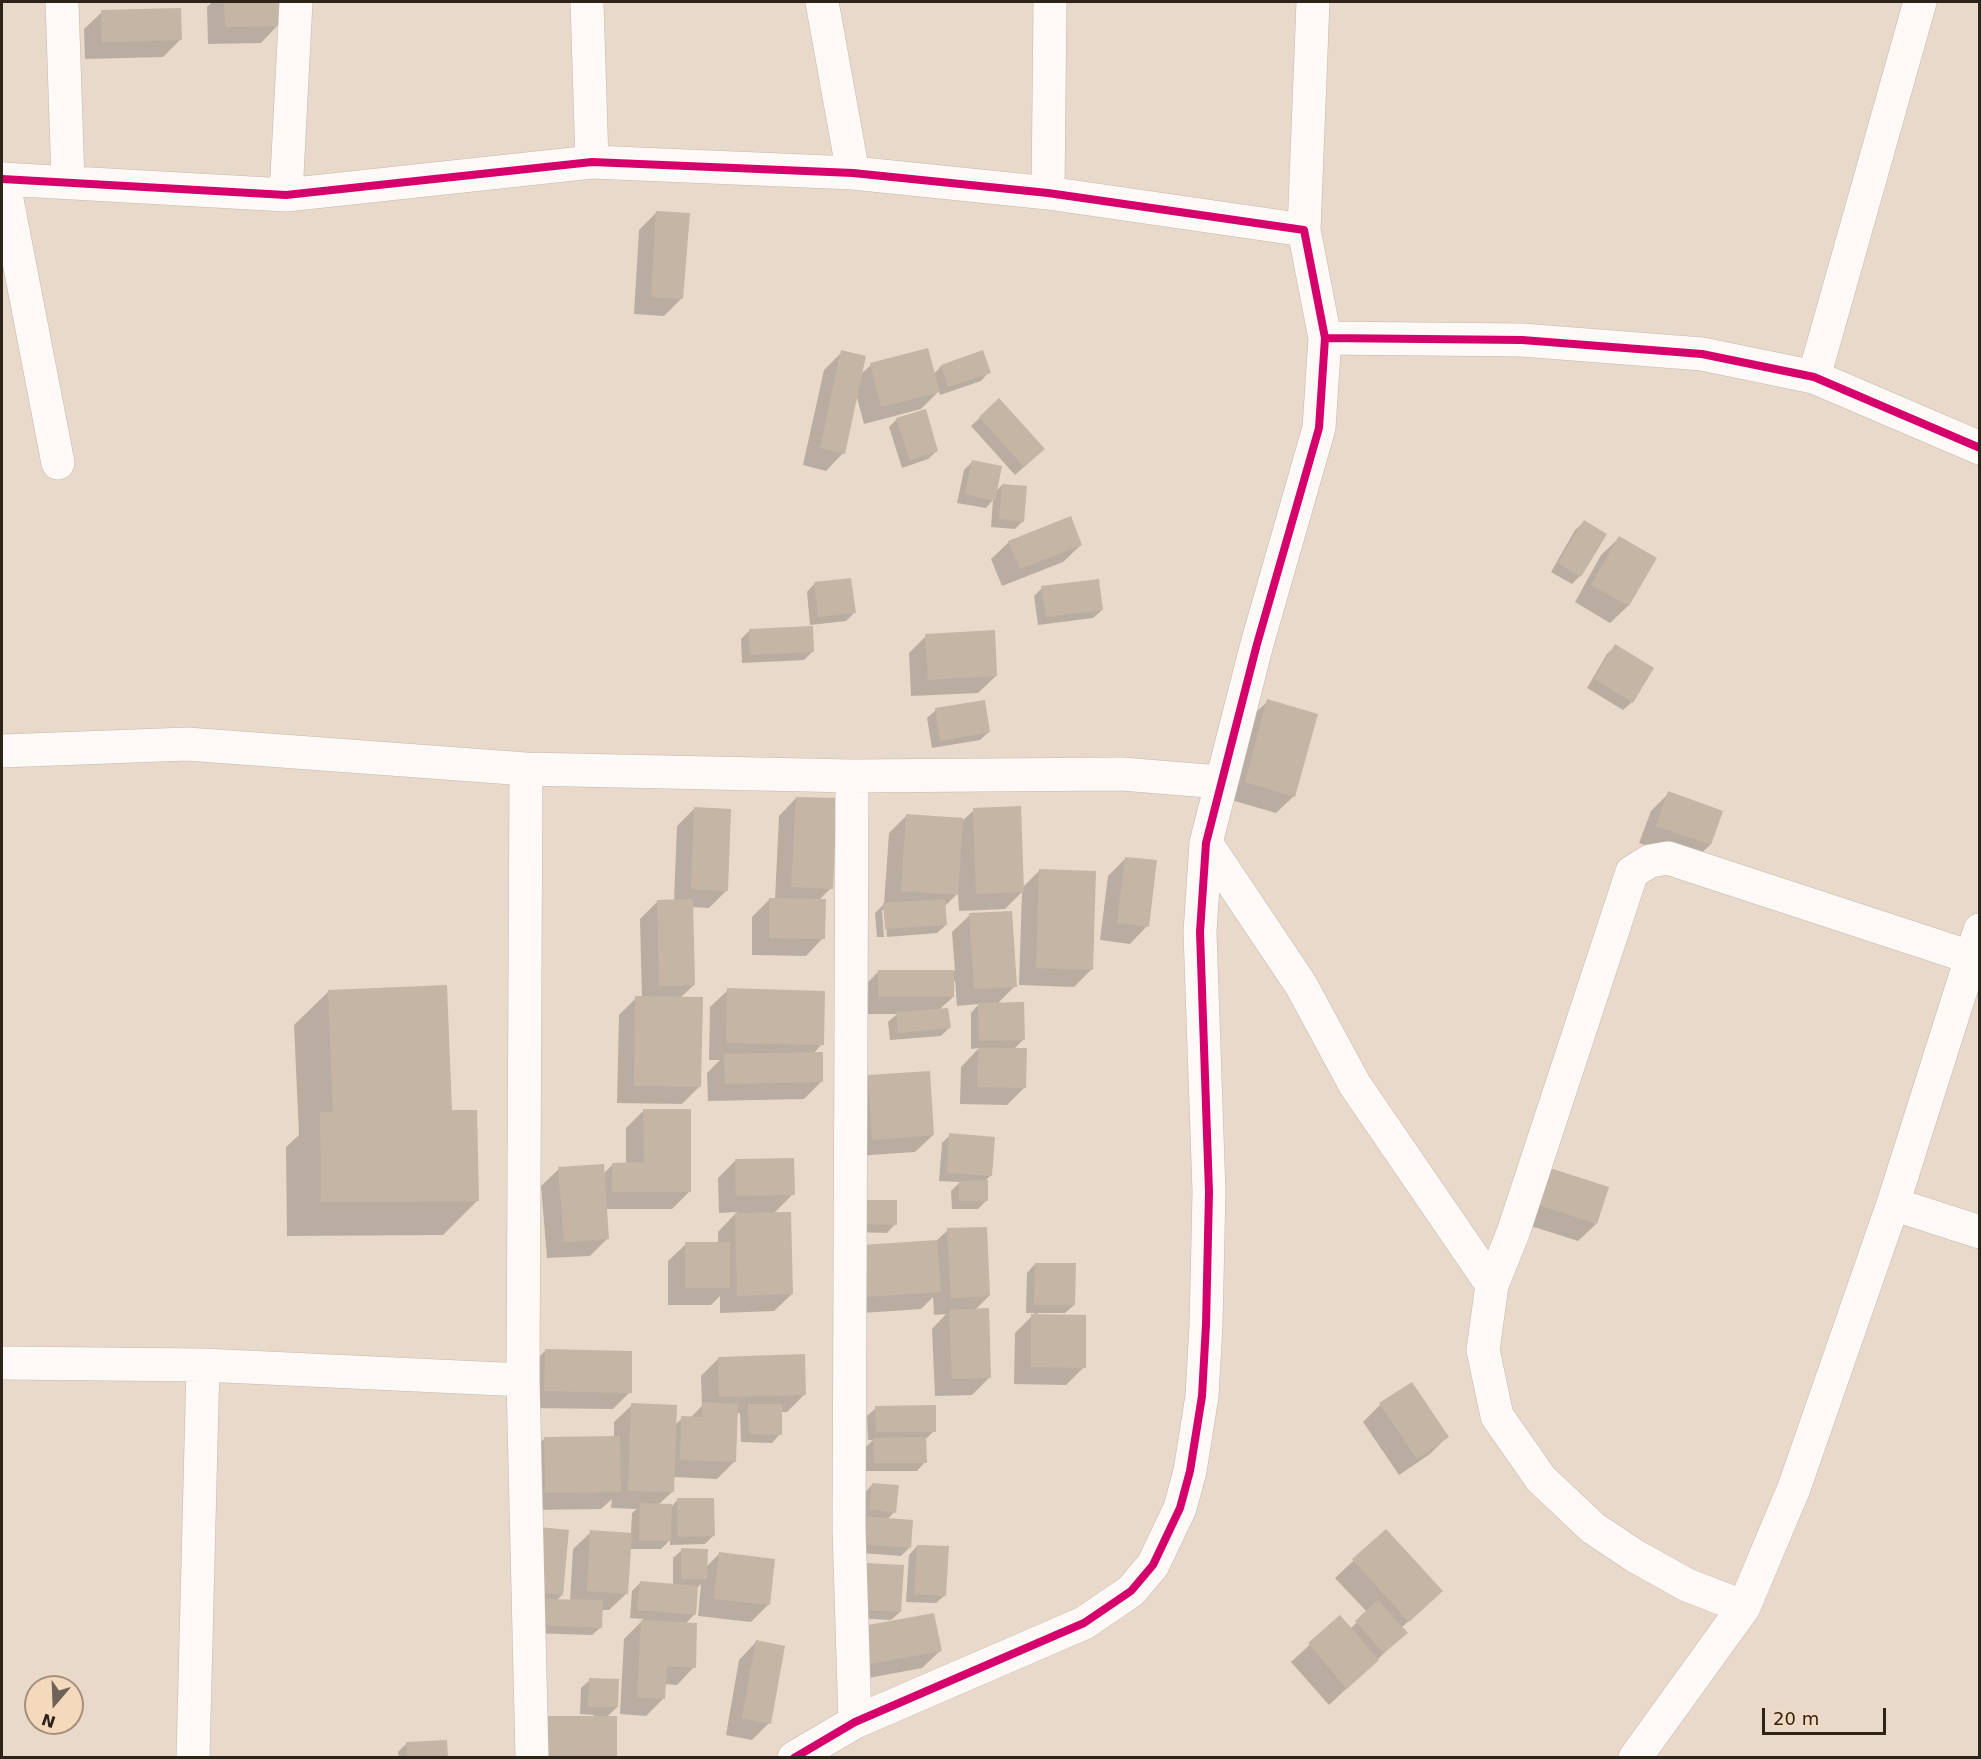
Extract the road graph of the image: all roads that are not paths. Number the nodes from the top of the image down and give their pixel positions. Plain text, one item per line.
1 (63, 2) edge
2 (296, 2) edge
3 (587, 2) edge
4 (822, 2) edge
5 (1050, 2) edge
6 (1313, 2) edge
7 (1920, 2) edge
8 (592, 162) junction
9 (853, 174) junction
10 (2, 179) edge
11 (68, 181) junction
12 (1048, 193) junction
13 (286, 195) junction
14 (1304, 230) junction
15 (1325, 338) junction
16 (1814, 377) junction
17 (1980, 448) edge
18 (58, 463) dead end
19 (2, 751) edge
20 (526, 769) junction
21 (852, 776) junction
22 (1220, 782) junction
23 (1206, 843) junction
24 (1975, 944) edge
25 (1893, 1204) junction
26 (1980, 1232) edge
27 (1492, 1285) junction
28 (2, 1363) edge
29 (203, 1365) junction
30 (523, 1380) junction
31 (1744, 1607) junction
32 (855, 1722) junction
33 (193, 1758) edge
34 (532, 1758) edge
35 (795, 1758) edge
36 (1635, 1758) edge

1 - 11 street
2 - 13 street
3 - 8 street
4 - 9 street
5 - 12 street
6 - 14 street
7 - 16 street
8 - 9 street
8 - 13 street
9 - 12 street
10 - 11 street
10 - 18 street
11 - 13 street
12 - 14 street
14 - 15 street
15 - 16 street
15 - 22 street
16 - 17 street
19 - 20 street
20 - 21 street
20 - 30 street
21 - 22 street
21 - 32 street
22 - 23 street
23 - 27 street
23 - 32 street
24 - 25 street
24 - 27 street
25 - 26 street
25 - 31 street
27 - 31 street
28 - 29 street
29 - 30 street
29 - 33 street
30 - 34 street
31 - 36 street
32 - 35 street

